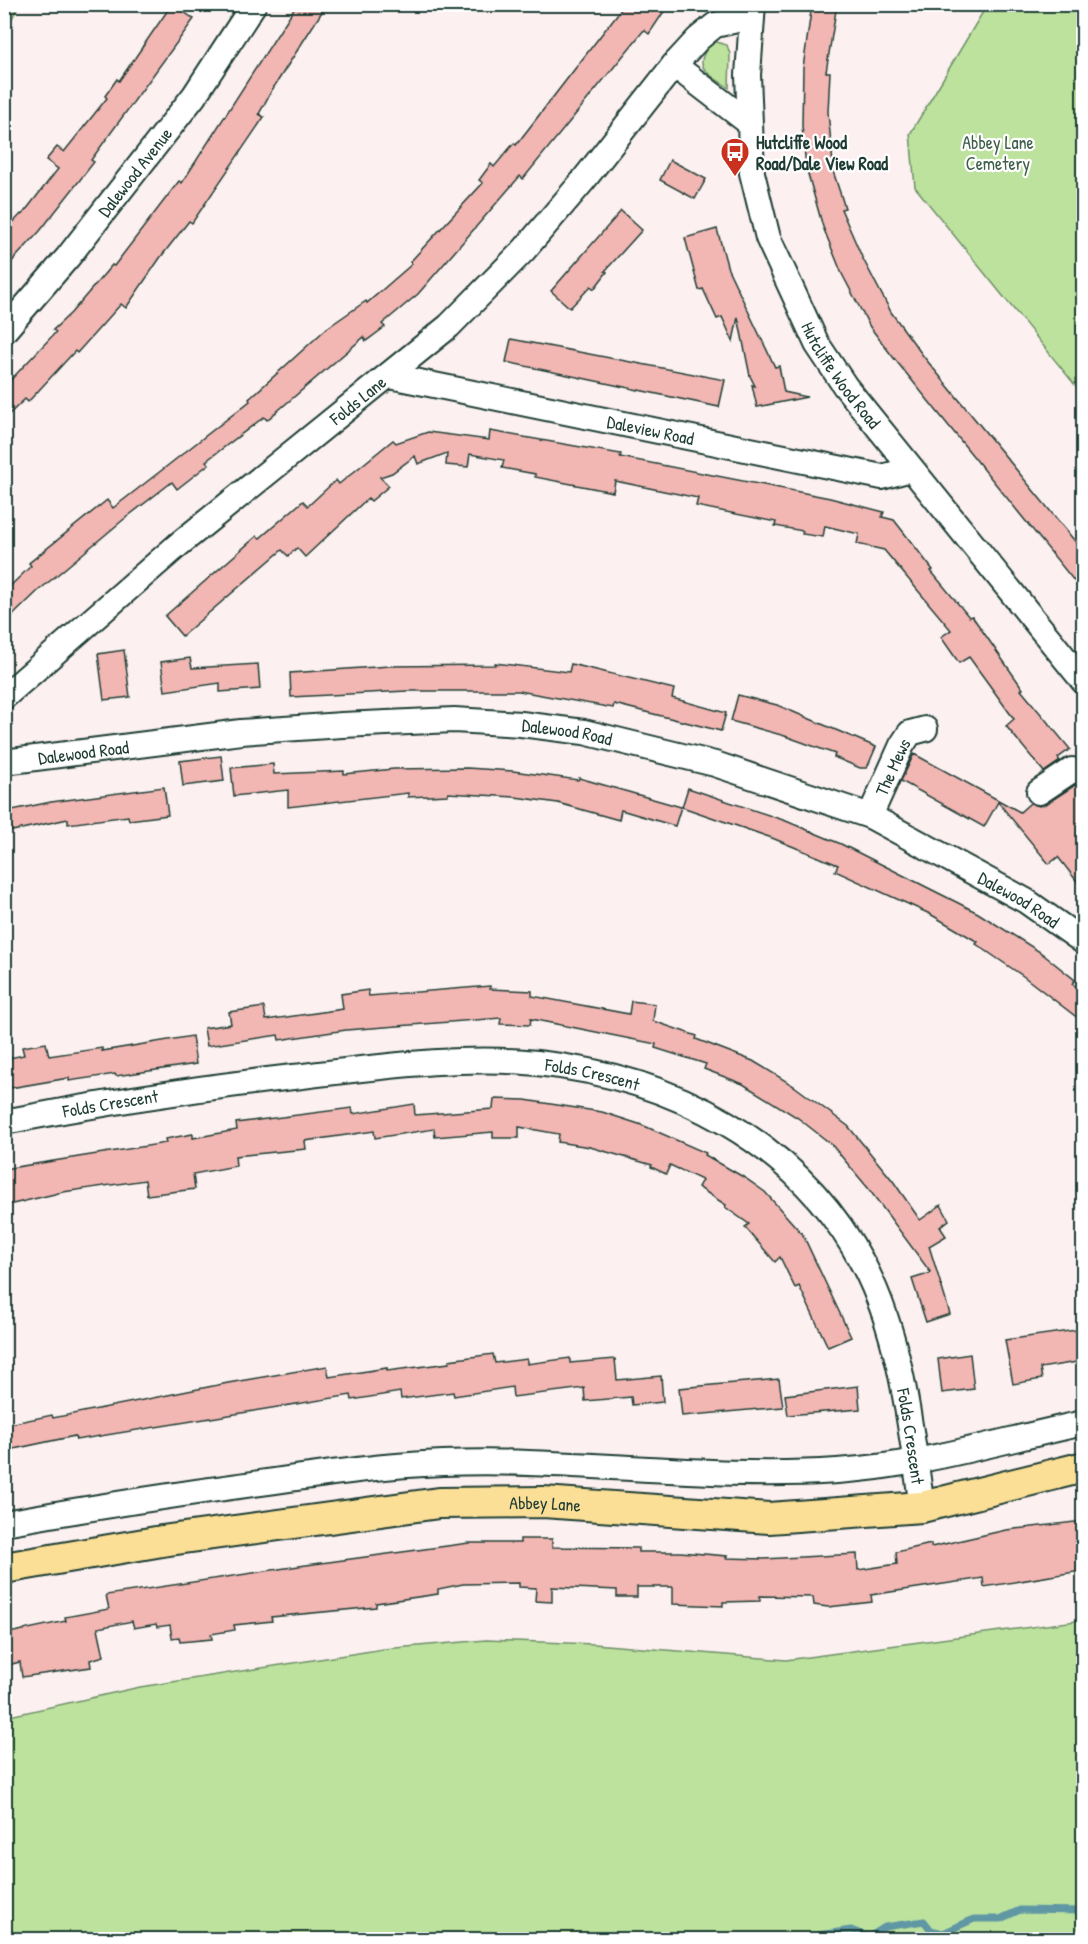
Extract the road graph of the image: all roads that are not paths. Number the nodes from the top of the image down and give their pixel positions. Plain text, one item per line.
1 (254, 4) edge
2 (752, 11) edge
3 (674, 65) junction
4 (748, 122) junction
5 (4, 331) edge
6 (390, 376) junction
7 (911, 469) junction
8 (1083, 682) edge
9 (4, 697) edge
10 (925, 729) dead end
11 (4, 762) edge
12 (1083, 772) edge
13 (1039, 792) dead end
14 (870, 816) junction
15 (1083, 942) edge
16 (4, 1122) edge
17 (1083, 1422) edge
18 (915, 1460) junction
19 (1083, 1467) edge
20 (922, 1507) junction
21 (4, 1523) edge
22 (4, 1568) edge

1 - 5 street, Dalewood Avenue
2 - 3 street, Folds Lane
2 - 4 street, Hutcliffe Wood Road
3 - 4 street
3 - 6 street, Folds Lane
4 - 7 street, Hutcliffe Wood Road
6 - 7 street, Daleview Road
6 - 9 street, Folds Lane
7 - 8 street, Hutcliffe Wood Road
10 - 14 street, The Mews
11 - 14 street, Dalewood Road
12 - 13 street
14 - 15 street, Dalewood Road
16 - 18 street, Folds Crescent
17 - 18 street
18 - 20 street, Folds Crescent
18 - 21 street
19 - 20 main road, Abbey Lane
20 - 22 main road, Abbey Lane

